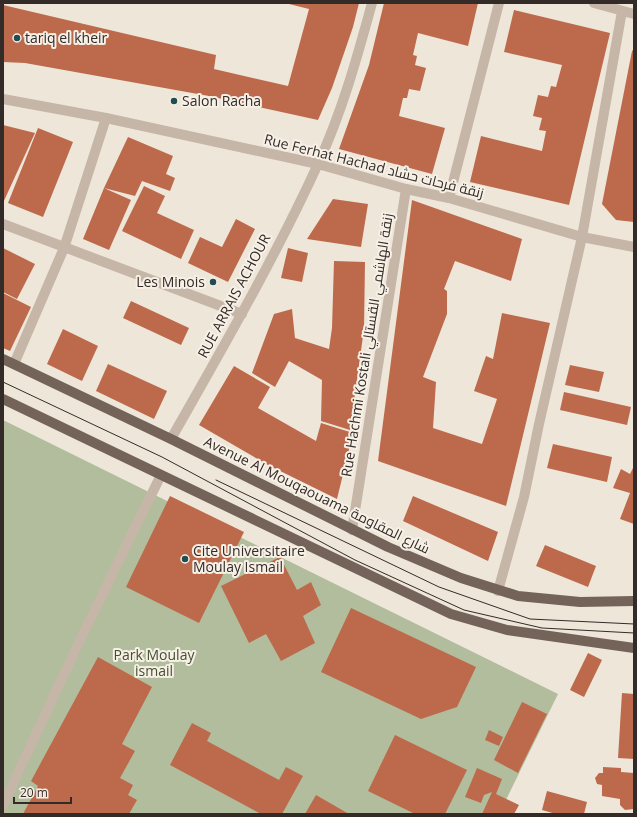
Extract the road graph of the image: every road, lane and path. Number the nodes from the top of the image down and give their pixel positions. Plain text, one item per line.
1 (372, 3) edge
2 (499, 3) edge
3 (594, 3) edge
4 (622, 11) junction
5 (634, 14) edge
6 (3, 99) edge
7 (106, 118) junction
8 (318, 164) junction
9 (406, 189) junction
10 (449, 198) junction
11 (3, 224) edge
12 (582, 237) junction
13 (634, 247) edge
14 (64, 248) junction
15 (242, 314) junction
16 (3, 359) edge
17 (14, 364) junction
18 (3, 399) edge
19 (171, 439) junction
20 (161, 475) junction
21 (352, 530) junction
22 (498, 591) junction
23 (634, 601) edge
24 (634, 648) edge
25 (3, 805) edge

1 - 8 street, RUE ARRAIS ACHOUR
2 - 10 street
3 - 4 street
4 - 5 street
4 - 12 street
6 - 7 street, Rue Ferhat Hachad زنقة فرحات حشاد
7 - 8 street, Rue Ferhat Hachad زنقة فرحات حشاد
7 - 14 street
8 - 9 street, Rue Ferhat Hachad زنقة فرحات حشاد
8 - 15 street, RUE ARRAIS ACHOUR
9 - 10 street, Rue Ferhat Hachad زنقة فرحات حشاد
9 - 21 street, Rue Hachmi Kostali زنقة الهاشمي القستالي
10 - 12 street, Rue Ferhat Hachad زنقة فرحات حشاد
11 - 14 street
12 - 13 street, Rue Ferhat Hachad زنقة فرحات حشاد
12 - 22 street
14 - 15 street
14 - 17 street
15 - 19 street, RUE ARRAIS ACHOUR
16 - 17 main road, Avenue Al Mouqaouama شارع المقاومة
17 - 19 main road, Avenue Al Mouqaouama شارع المقاومة
18 - 20 main road
19 - 21 main road, Avenue Al Mouqaouama شارع المقاومة
20 - 24 main road
20 - 25 street
21 - 22 main road, Avenue Al Mouqaouama شارع المقاومة
22 - 23 main road, Avenue Al Mouqaouama شارع المقاومة

